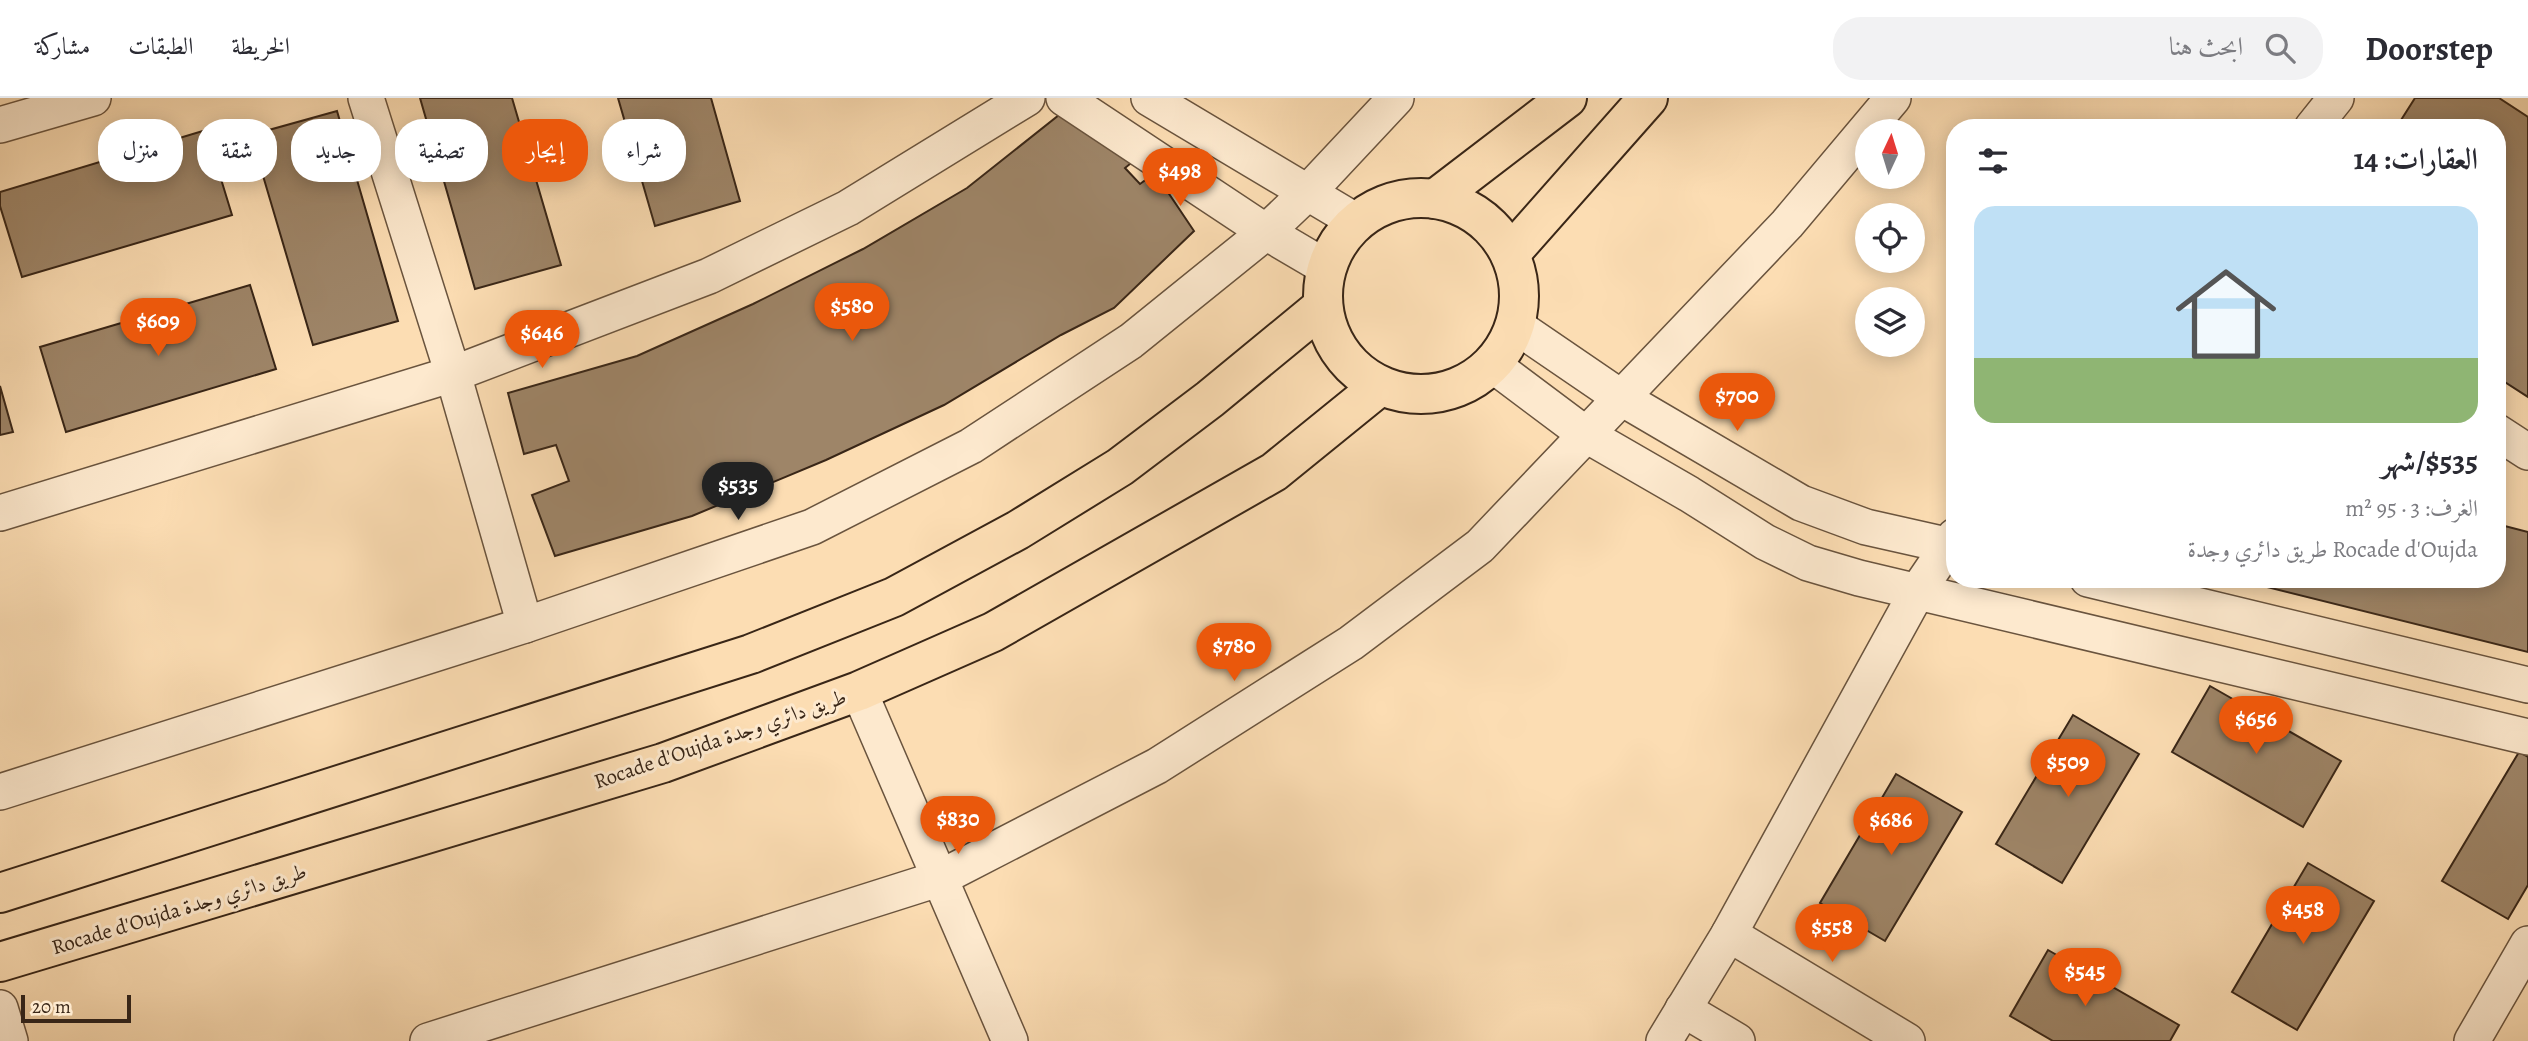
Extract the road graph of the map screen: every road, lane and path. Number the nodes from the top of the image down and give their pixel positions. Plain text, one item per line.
1 (93, 98) edge
2 (366, 98) edge
3 (1027, 98) edge
4 (1064, 98) edge
5 (1149, 98) edge
6 (1396, 98) edge
7 (1567, 98) edge
8 (1648, 98) edge
9 (1893, 98) edge
10 (2336, 98) edge
11 (2319, 119) edge
12 (0, 125) edge
13 (1307, 193) junction
14 (1435, 199) junction
15 (1357, 222) junction
16 (1266, 232) junction
17 (1510, 254) junction
18 (1327, 268) junction
19 (1323, 306) junction
20 (1516, 326) junction
21 (1493, 365) junction
22 (453, 374) junction
23 (1380, 386) junction
24 (1620, 397) junction
25 (1585, 434) junction
26 (2506, 438) edge
27 (2528, 452) edge
28 (0, 513) edge
29 (1946, 542) edge
30 (1946, 551) edge
31 (2125, 588) edge
32 (1917, 592) junction
33 (525, 625) junction
34 (2528, 685) edge
35 (859, 691) junction
36 (2528, 737) edge
37 (0, 792) edge
38 (938, 880) junction
39 (0, 893) edge
40 (1729, 934) junction
41 (2528, 944) edge
42 (0, 962) edge
43 (0, 1009) edge
44 (1683, 1009) junction
45 (10, 1041) edge
46 (428, 1041) edge
47 (1010, 1041) edge
48 (1664, 1041) edge
49 (1737, 1041) edge
50 (1907, 1041) edge
51 (2472, 1041) edge

1 - 12 street
2 - 22 street
3 - 22 street
4 - 16 street
5 - 13 street
6 - 13 street
7 - 14 highway
8 - 17 highway
9 - 24 street
10 - 11 street
13 - 15 street
13 - 16 street
14 - 15 highway
14 - 17 highway
15 - 18 highway
16 - 18 street
16 - 33 street
17 - 20 highway
18 - 19 highway
19 - 23 highway
19 - 39 highway
20 - 21 highway
20 - 24 street
21 - 23 highway
21 - 25 street
22 - 28 street
22 - 33 street
23 - 35 highway, Rocade d'Oujda طريق دائري وجدة
24 - 25 street
24 - 29 street
25 - 32 street
25 - 38 street
26 - 27 street
30 - 32 street
31 - 34 street
32 - 36 street
32 - 40 street
33 - 37 street
35 - 38 street
35 - 42 highway, Rocade d'Oujda طريق دائري وجدة
38 - 46 street
38 - 47 street
40 - 44 street
40 - 50 street
41 - 51 street
43 - 45 street
44 - 48 street
44 - 49 street

